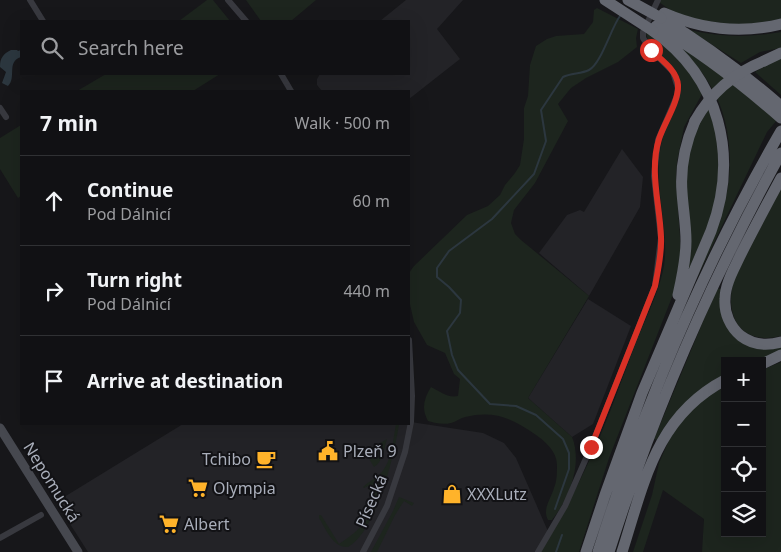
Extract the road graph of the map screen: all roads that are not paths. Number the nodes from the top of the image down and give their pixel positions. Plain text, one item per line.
1 (30, 0) edge
2 (228, 0) edge
3 (606, 0) edge
4 (628, 0) edge
5 (632, 0) edge
6 (658, 0) edge
7 (42, 20) edge
8 (245, 20) edge
9 (658, 22) junction
10 (781, 24) edge
11 (781, 53) edge
12 (282, 75) edge
13 (290, 90) edge
14 (781, 106) edge
15 (0, 108) edge
16 (6, 117) dead end
17 (781, 118) edge
18 (779, 135) edge
19 (781, 153) edge
20 (781, 178) edge
21 (673, 318) junction
22 (781, 342) edge
23 (781, 355) edge
24 (410, 359) edge
25 (766, 362) edge
26 (721, 382) edge
27 (0, 428) edge
28 (42, 516) dead end
29 (0, 538) edge
30 (623, 549) edge
31 (78, 552) edge
32 (363, 552) edge
33 (538, 552) edge
34 (586, 552) edge
35 (598, 552) edge
36 (609, 552) edge

1 - 7 street
2 - 8 street
3 - 9 highway, bridge
4 - 9 highway, bridge
5 - 9 highway, bridge
6 - 33 street
9 - 10 highway
9 - 14 highway
9 - 17 highway
9 - 21 highway
11 - 21 highway, bridge
12 - 13 street
15 - 16 street
18 - 35 highway
19 - 36 highway
20 - 22 highway
21 - 34 highway
23 - 25 highway
24 - 32 street, Písecká
26 - 30 highway
27 - 31 street, Nepomucká
28 - 29 street

